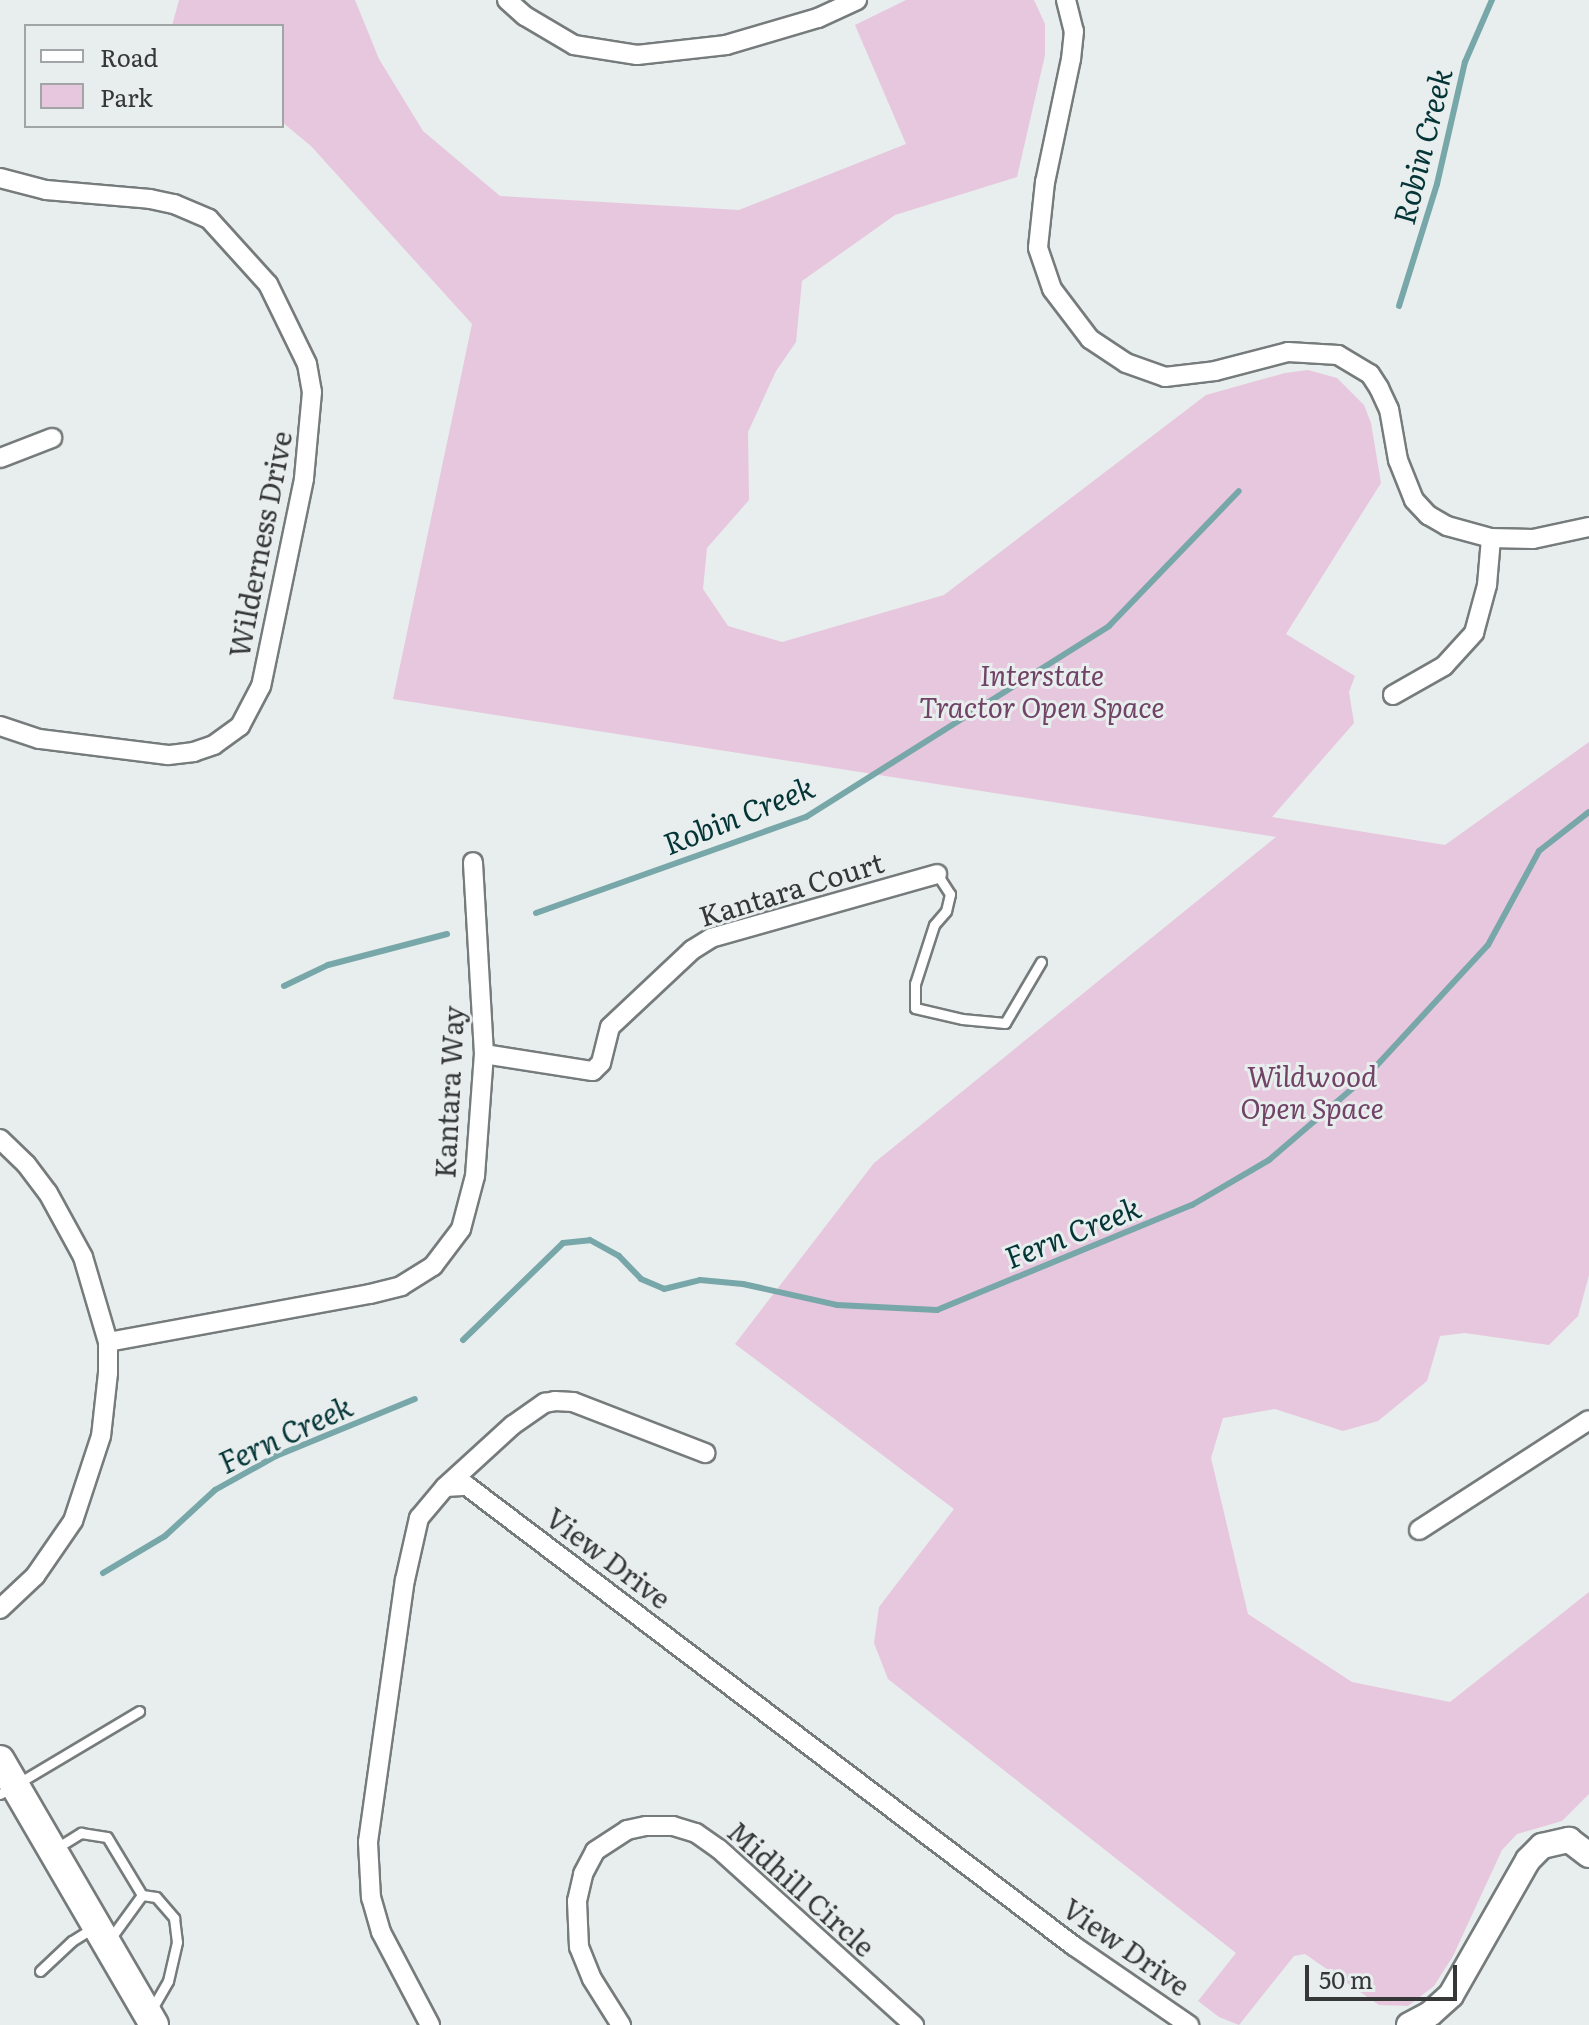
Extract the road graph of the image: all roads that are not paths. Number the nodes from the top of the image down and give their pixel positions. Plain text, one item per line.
1 (507, 0) edge
2 (857, 0) edge
3 (1066, 0) edge
4 (0, 178) edge
5 (52, 438) dead end
6 (0, 458) edge
7 (1589, 527) edge
8 (1491, 538) junction
9 (1393, 695) dead end
10 (0, 726) edge
11 (473, 862) dead end
12 (937, 874) joint
13 (1041, 962) dead end
14 (484, 1054) junction
15 (0, 1139) edge
16 (108, 1342) junction
17 (1589, 1420) edge
18 (705, 1453) dead end
19 (445, 1487) junction
20 (1419, 1530) dead end
21 (0, 1609) edge
22 (139, 1711) dead end
23 (0, 1760) edge
24 (8, 1791) edge
25 (52, 1850) junction
26 (1589, 1855) edge
27 (142, 1895) junction
28 (101, 1935) junction
29 (40, 1971) dead end
30 (151, 2020) edge
31 (430, 2025) edge
32 (621, 2025) edge
33 (914, 2025) edge
34 (1189, 2025) edge
35 (1409, 2025) edge

1 - 2 street
3 - 8 street
4 - 10 street, Wilderness Drive
5 - 6 street
7 - 8 street
8 - 9 street
11 - 14 street, Kantara Way
12 - 13 lane
12 - 14 street, Kantara Court
14 - 16 street, Kantara Way
15 - 16 street
16 - 21 street
17 - 20 street
18 - 19 street
19 - 31 street
19 - 34 street, View Drive
22 - 24 lane
23 - 24 main road
24 - 25 main road
25 - 27 lane
25 - 28 main road
26 - 35 street
27 - 28 lane
27 - 30 lane
28 - 29 lane
28 - 30 main road
32 - 33 street, Midhill Circle

